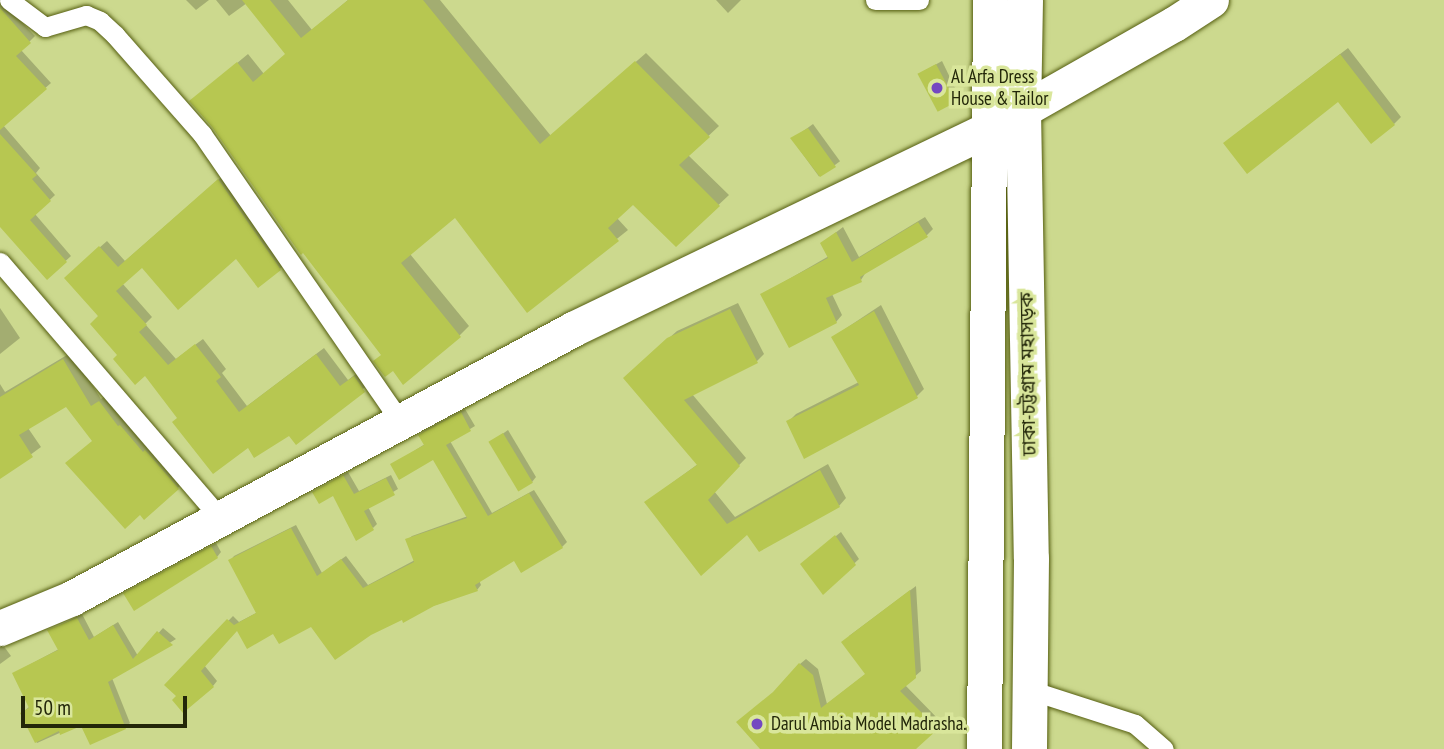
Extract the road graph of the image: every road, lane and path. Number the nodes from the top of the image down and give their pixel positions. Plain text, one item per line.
1 (9, 0) edge
2 (875, 0) edge
3 (919, 0) edge
4 (990, 0) edge
5 (1025, 0) edge
6 (1211, 0) edge
7 (1023, 110) junction
8 (989, 129) junction
9 (0, 262) edge
10 (400, 421) junction
11 (220, 519) junction
12 (0, 628) edge
13 (1030, 690) junction
14 (984, 749) edge
15 (1029, 749) edge
16 (1164, 749) edge

1 - 10 street
2 - 3 street
4 - 8 highway, ঢাকা-চট্টগ্রাম মহাসড়ক
5 - 7 highway, ঢাকা-চট্টগ্রাম মহাসড়ক
6 - 7 highway
7 - 8 highway
7 - 13 highway, ঢাকা-চট্টগ্রাম মহাসড়ক
8 - 10 highway
8 - 14 highway, ঢাকা-চট্টগ্রাম মহাসড়ক
9 - 11 street
10 - 11 highway
11 - 12 highway
13 - 15 highway, ঢাকা-চট্টগ্রাম মহাসড়ক
13 - 16 street

